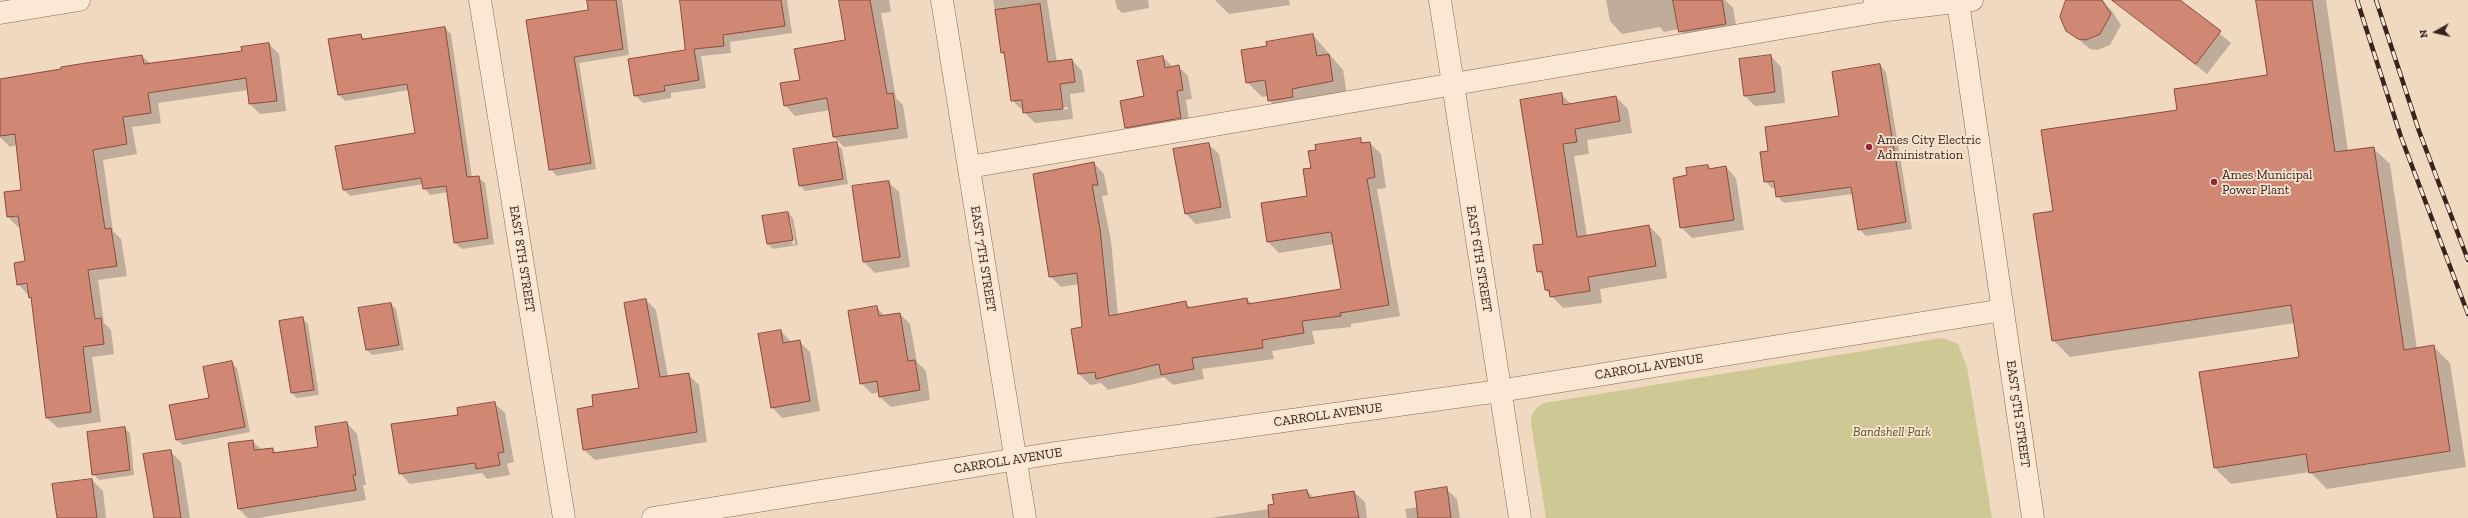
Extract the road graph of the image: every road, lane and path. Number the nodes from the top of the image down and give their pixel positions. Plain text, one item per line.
1 (78, 0) edge
2 (480, 0) edge
3 (942, 0) edge
4 (1440, 0) edge
5 (1864, 0) edge
6 (1965, 1) edge
7 (1887, 10) junction
8 (0, 13) edge
9 (1453, 85) junction
10 (969, 167) junction
11 (2003, 310) junction
12 (1499, 391) junction
13 (1016, 460) junction
14 (564, 518) edge
15 (654, 518) edge
16 (1025, 518) edge
17 (1520, 518) edge
18 (2033, 518) edge

1 - 8 street
2 - 14 street, EAST 8TH STREET
3 - 10 street, EAST 7TH STREET
4 - 9 street, EAST 6TH STREET
5 - 7 street
6 - 7 street
6 - 11 street, EAST 5TH STREET
7 - 9 street
9 - 10 street
9 - 12 street, EAST 6TH STREET
10 - 13 street, EAST 7TH STREET
11 - 12 street, CARROLL AVENUE
11 - 18 street, EAST 5TH STREET
12 - 13 street, CARROLL AVENUE
12 - 17 street, EAST 6TH STREET
13 - 15 street, CARROLL AVENUE
13 - 16 street, EAST 7TH STREET

